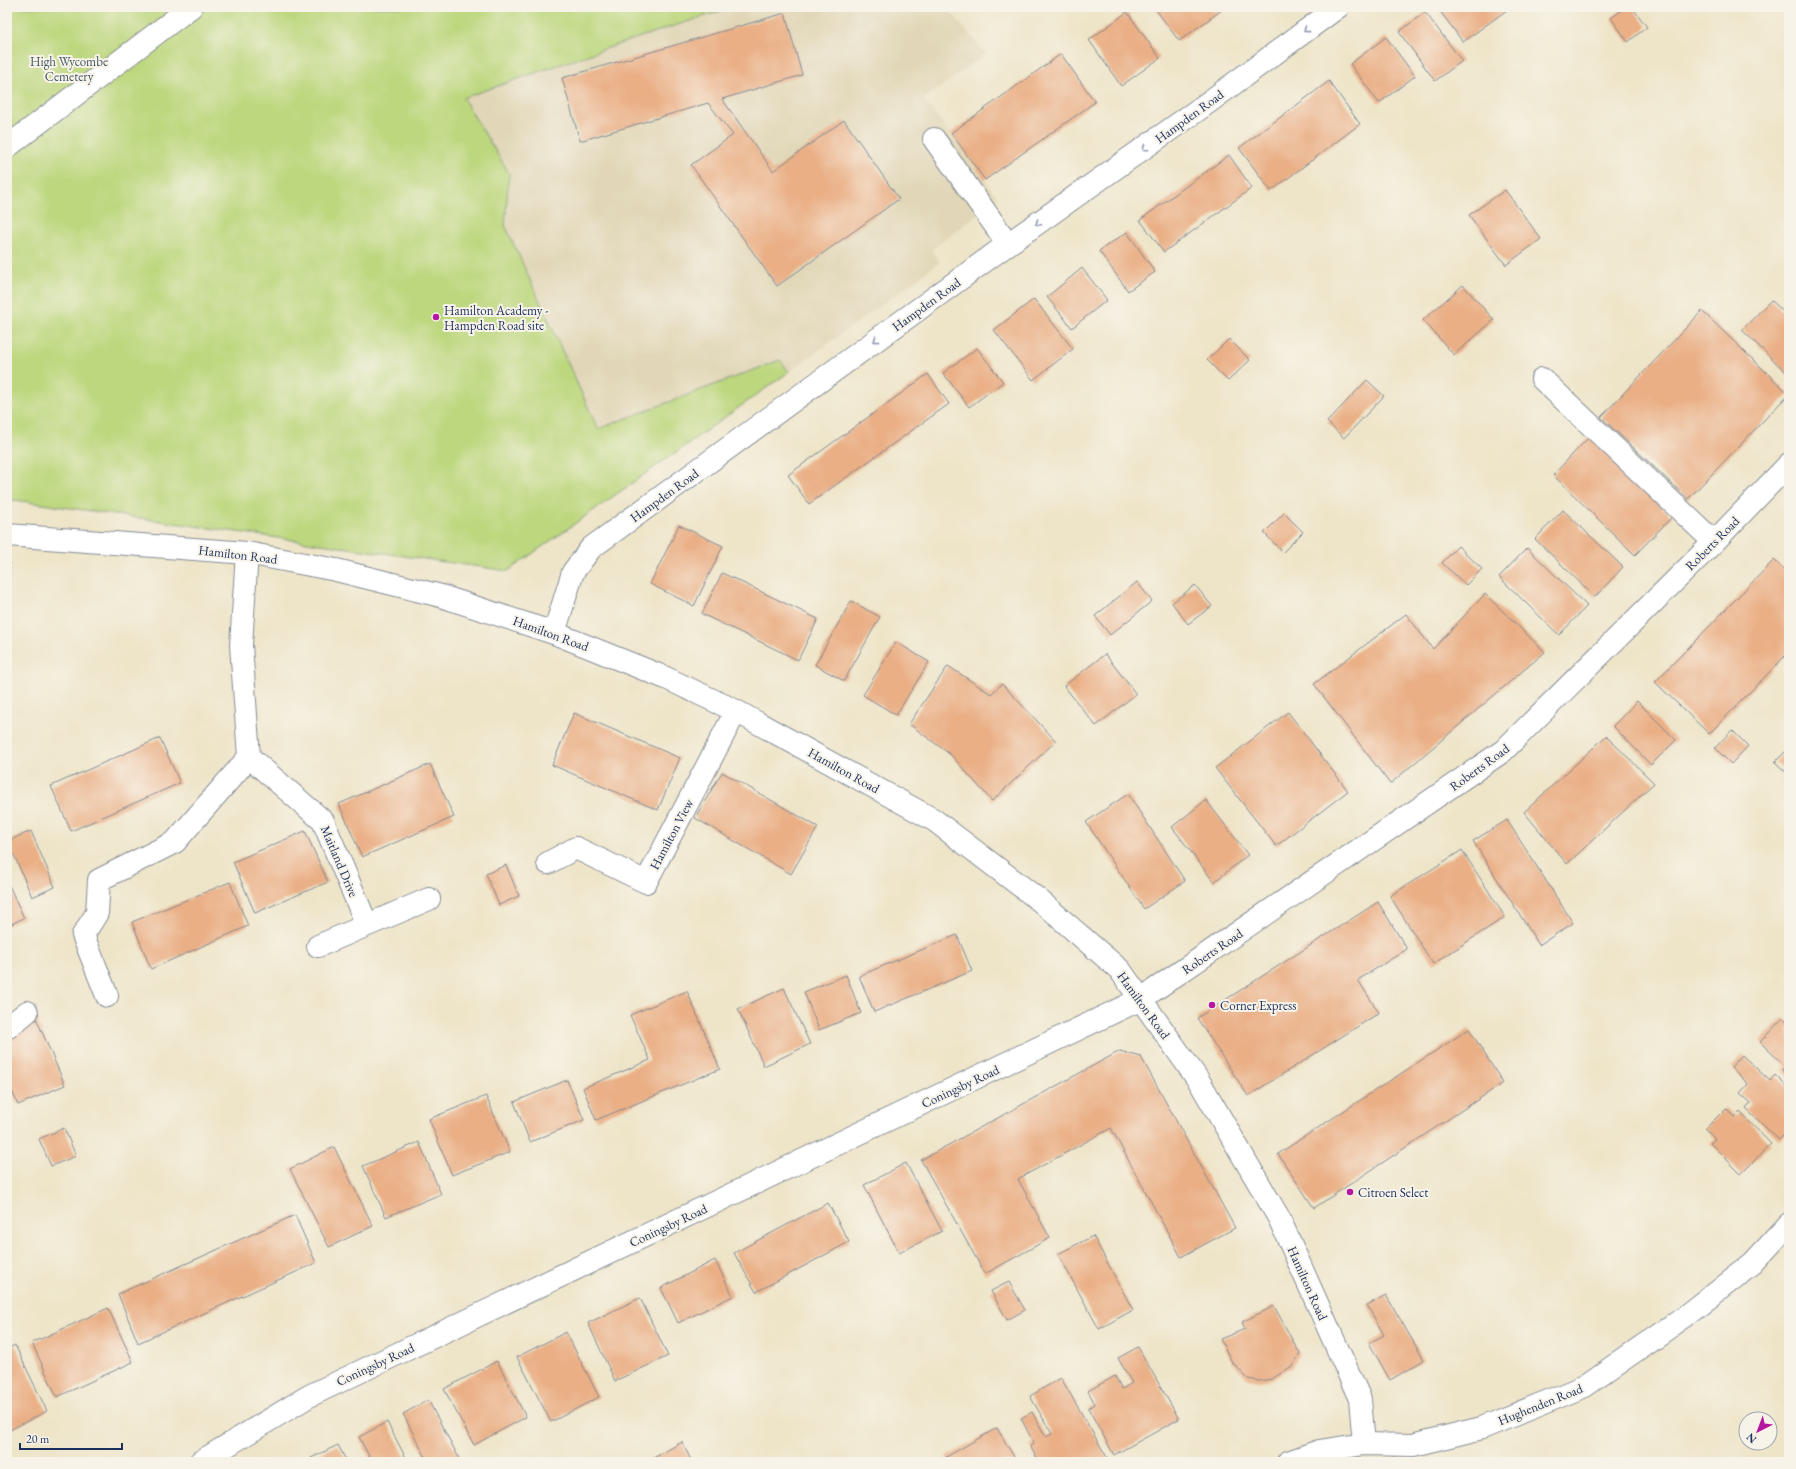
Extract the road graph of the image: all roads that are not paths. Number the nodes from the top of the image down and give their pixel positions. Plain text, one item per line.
1 (191, 7) edge
2 (1338, 7) edge
3 (934, 139) dead end
4 (7, 146) edge
5 (1008, 244) junction
6 (1542, 379) dead end
7 (1789, 464) edge
8 (9, 535) edge
9 (1714, 542) junction
10 (247, 553) junction
11 (554, 633) junction
12 (736, 711) junction
13 (248, 757) junction
14 (548, 863) dead end
15 (429, 899) dead end
16 (367, 925) junction
17 (318, 946) dead end
18 (108, 996) dead end
19 (1142, 999) junction
20 (27, 1012) dead end
21 (7, 1028) edge
22 (1789, 1224) edge
23 (1364, 1444) junction
24 (200, 1462) edge
25 (1288, 1462) edge

1 - 4 street
2 -> 5 street, Hampden Road
3 - 5 street
5 -> 11 street, Hampden Road
6 - 9 street
7 - 9 street, Roberts Road
8 - 10 street, Hamilton Road
9 - 19 street, Roberts Road
10 - 11 street, Hamilton Road
10 - 13 street
11 - 12 street, Hamilton Road
12 - 14 street, Hamilton View
12 - 19 street, Hamilton Road
13 - 16 street, Maitland Drive
13 - 18 street
15 - 16 street
16 - 17 street
19 - 23 street, Hamilton Road
19 - 24 street, Coningsby Road
20 - 21 street
22 - 23 street, Hughenden Road
23 - 25 street, Hughenden Road

